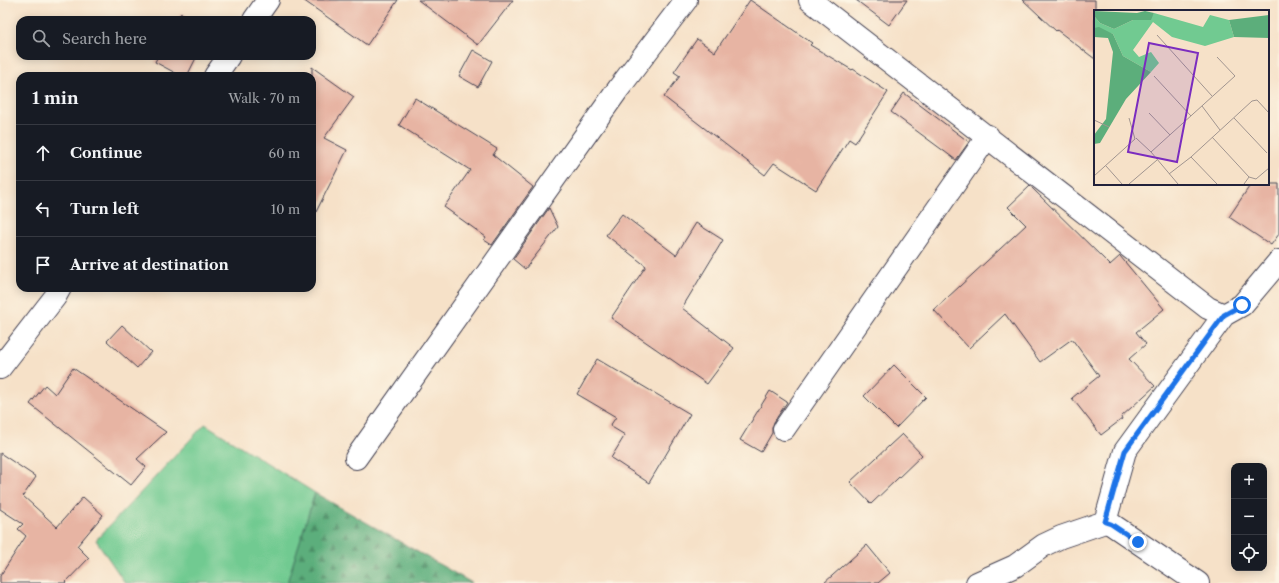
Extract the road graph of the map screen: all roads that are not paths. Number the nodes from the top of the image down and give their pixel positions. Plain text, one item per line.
1 (268, 0) edge
2 (686, 0) edge
3 (810, 0) edge
4 (257, 16) edge
5 (226, 60) edge
6 (218, 72) edge
7 (988, 136) junction
8 (1279, 261) edge
9 (58, 292) edge
10 (1224, 315) junction
11 (0, 368) edge
12 (784, 429) dead end
13 (356, 458) dead end
14 (1105, 522) junction
15 (977, 583) edge
16 (1198, 583) edge

1 - 4 street
2 - 13 street
3 - 7 street
5 - 6 street
7 - 10 street
7 - 12 street
8 - 10 street
9 - 11 street
10 - 14 street
14 - 15 street
14 - 16 street

